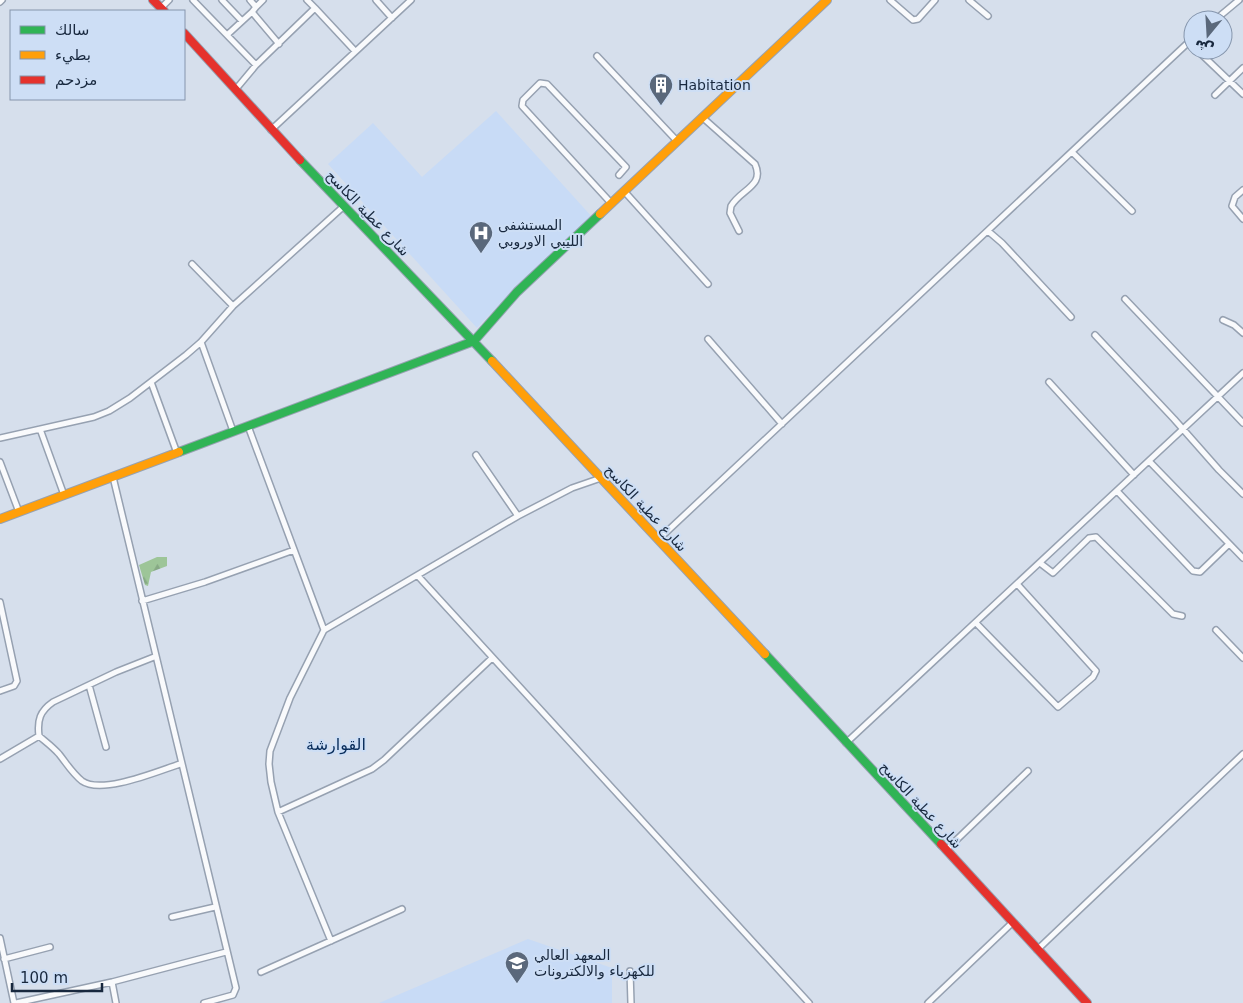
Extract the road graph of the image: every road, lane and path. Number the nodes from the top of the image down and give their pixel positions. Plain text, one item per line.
1 (153, 0) edge
2 (169, 0) edge
3 (193, 0) edge
4 (222, 0) edge
5 (250, 0) edge
6 (263, 0) edge
7 (307, 0) edge
8 (376, 0) edge
9 (411, 0) edge
10 (827, 0) edge
11 (890, 0) edge
12 (935, 0) edge
13 (969, 0) edge
14 (1239, 0) edge
15 (256, 7) junction
16 (315, 8) junction
17 (162, 10) edge
18 (1227, 10) edge
19 (252, 12) junction
20 (988, 16) dead end
21 (392, 18) junction
22 (242, 21) junction
23 (185, 34) edge
24 (227, 35) junction
25 (279, 44) junction
26 (1183, 50) edge
27 (355, 51) junction
28 (597, 56) dead end
29 (1207, 60) edge
30 (256, 65) junction
31 (1243, 68) edge
32 (1229, 81) junction
33 (236, 89) junction
34 (1243, 94) edge
35 (1215, 95) dead end
36 (702, 117) junction
37 (271, 130) junction
38 (677, 141) junction
39 (1072, 152) junction
40 (619, 175) dead end
41 (1243, 190) edge
42 (624, 191) junction
43 (611, 203) junction
44 (344, 206) junction
45 (1132, 211) dead end
46 (1243, 219) edge
47 (739, 231) dead end
48 (988, 231) junction
49 (192, 264) dead end
50 (708, 284) dead end
51 (1125, 299) dead end
52 (233, 306) junction
53 (1071, 317) dead end
54 (1223, 320) dead end
55 (1243, 333) edge
56 (1095, 335) dead end
57 (708, 339) dead end
58 (474, 341) junction
59 (201, 342) junction
60 (1243, 373) edge
61 (150, 382) junction
62 (1049, 382) dead end
63 (1218, 396) junction
64 (1243, 423) edge
65 (782, 424) junction
66 (248, 426) junction
67 (40, 429) junction
68 (1184, 430) junction
69 (233, 431) junction
70 (0, 438) edge
71 (177, 453) junction
72 (476, 455) dead end
73 (1149, 461) junction
74 (0, 462) edge
75 (1134, 475) junction
76 (113, 478) junction
77 (601, 478) junction
78 (1118, 491) junction
79 (1243, 494) edge
80 (64, 495) junction
81 (19, 512) junction
82 (518, 516) junction
83 (0, 519) edge
84 (659, 539) junction
85 (1228, 544) junction
86 (294, 550) junction
87 (1243, 558) edge
88 (1040, 562) junction
89 (418, 576) junction
90 (1017, 584) junction
91 (142, 601) junction
92 (0, 602) edge
93 (1182, 616) dead end
94 (2, 620) edge
95 (976, 623) junction
96 (324, 630) junction
97 (1216, 630) dead end
98 (154, 657) junction
99 (492, 658) junction
100 (1243, 658) edge
101 (89, 684) junction
102 (0, 691) edge
103 (39, 736) junction
104 (846, 743) junction
105 (106, 746) dead end
106 (1243, 754) edge
107 (0, 759) edge
108 (180, 764) junction
109 (1028, 771) dead end
110 (278, 812) junction
111 (946, 850) junction
112 (215, 907) junction
113 (402, 909) dead end
114 (172, 917) dead end
115 (1012, 923) junction
116 (0, 938) edge
117 (331, 941) junction
118 (50, 947) dead end
119 (1037, 950) junction
120 (226, 952) junction
121 (4, 958) junction
122 (630, 971) dead end
123 (261, 972) dead end
124 (112, 982) junction
125 (15, 1003) edge
126 (116, 1003) edge
127 (204, 1003) edge
128 (630, 1003) edge
129 (809, 1003) edge
130 (928, 1003) edge
131 (1087, 1003) edge

1 - 17 street
2 - 17 street
3 - 24 street
4 - 22 street
5 - 15 street
6 - 15 street
7 - 16 street
8 - 21 street
9 - 21 street
10 - 36 street
11 - 12 street
13 - 20 street
14 - 18 street
15 - 19 street
16 - 25 street
16 - 27 street
19 - 22 street
19 - 25 street
21 - 27 street
22 - 24 street
23 - 33 street, شارع عطية الكاسح
24 - 30 street
25 - 30 street
26 - 39 street
27 - 37 street
28 - 38 street
29 - 32 street
30 - 33 street
31 - 32 street
32 - 34 street
32 - 35 street
33 - 37 street, شارع عطية الكاسح
36 - 38 street
36 - 47 street
37 - 44 street, شارع عطية الكاسح
38 - 42 street
39 - 45 street
39 - 48 street
40 - 43 street
41 - 46 street
42 - 43 street
42 - 50 street
43 - 58 street
44 - 52 street
44 - 58 street, شارع عطية الكاسح
48 - 53 street
48 - 65 street
49 - 52 street
51 - 63 street
52 - 59 street
54 - 55 street
56 - 68 street
57 - 65 street
58 - 66 street
58 - 77 street, شارع عطية الكاسح
59 - 61 street
59 - 69 street
60 - 63 street
61 - 67 street
61 - 71 street
62 - 75 street
63 - 64 street
63 - 68 street
65 - 84 street
66 - 69 street
66 - 86 street
67 - 70 street
67 - 80 street
68 - 73 street
68 - 79 street
69 - 71 street
71 - 76 street
72 - 82 street
73 - 75 street
73 - 85 street
74 - 81 street
75 - 78 street
76 - 80 street
76 - 91 street
77 - 82 street
77 - 84 street, شارع عطية الكاسح
78 - 85 street
78 - 88 street
80 - 81 street
81 - 83 street
82 - 89 street
84 - 104 street, شارع عطية الكاسح
85 - 87 street
86 - 91 street
86 - 96 street
88 - 90 street
88 - 93 street
89 - 96 street
89 - 99 street
90 - 95 street
90 - 95 street
91 - 98 street
92 - 94 street
94 - 102 street
95 - 104 street
96 - 110 street
97 - 100 street
98 - 101 street
98 - 108 street
99 - 110 street
99 - 129 street
101 - 103 street
101 - 105 street
103 - 107 street
103 - 108 street
104 - 111 street, شارع عطية الكاسح
106 - 119 street
108 - 112 street
109 - 111 street
110 - 117 street
111 - 115 street, شارع عطية الكاسح
112 - 114 street
112 - 120 street
113 - 117 street
115 - 119 street, شارع عطية الكاسح
115 - 130 street
116 - 121 street
117 - 123 street
118 - 121 street
119 - 131 street, شارع عطية الكاسح
120 - 124 street
120 - 127 street
121 - 125 street
122 - 128 street
124 - 125 street
124 - 126 street

